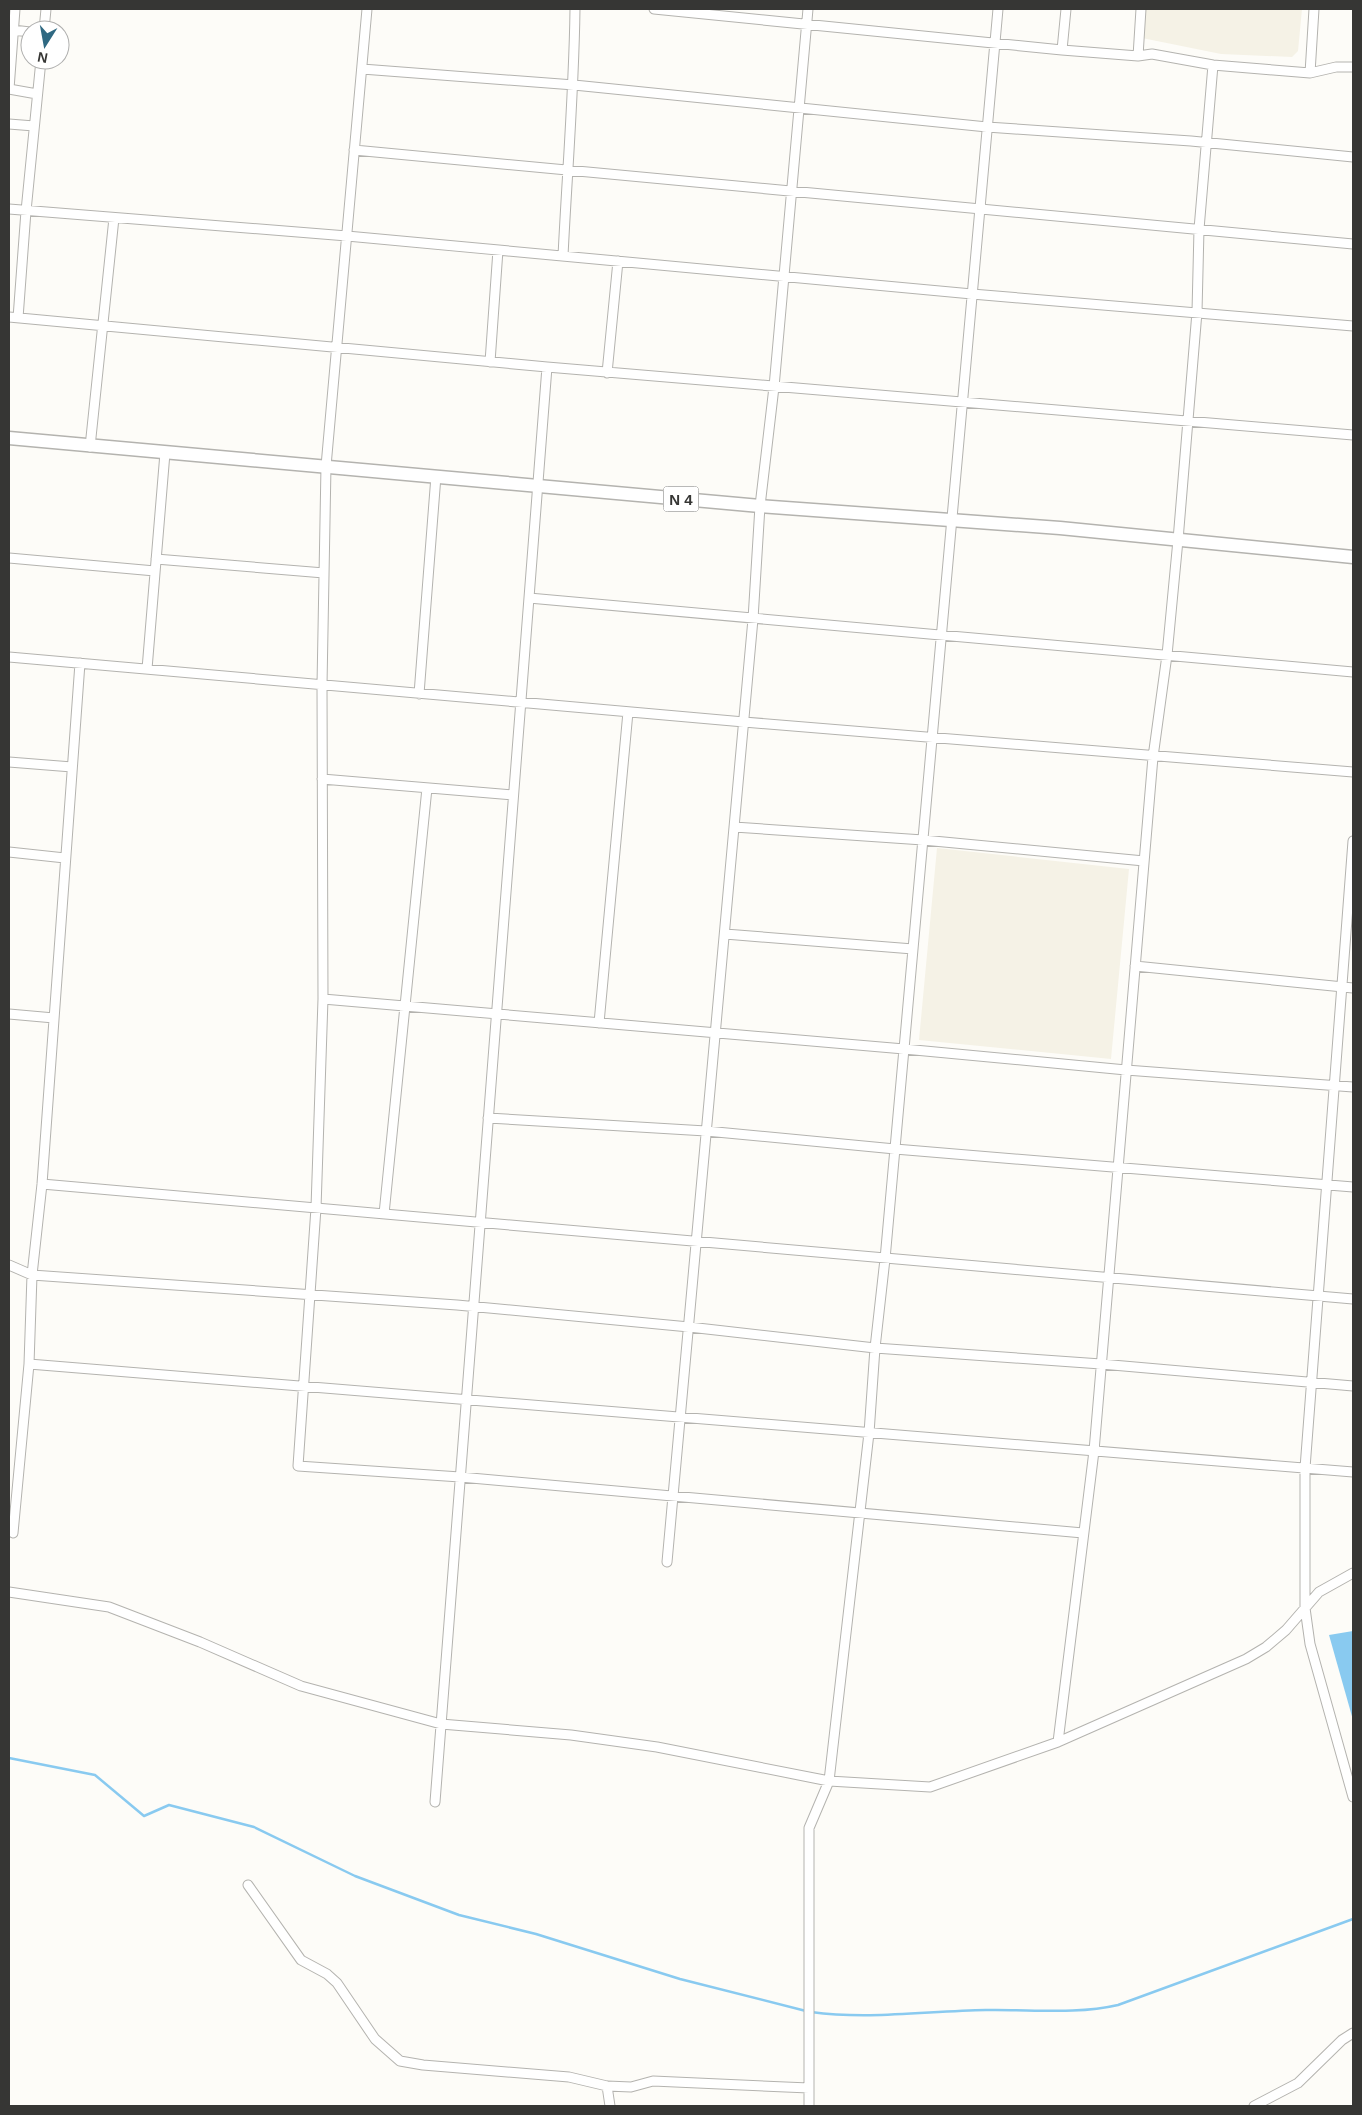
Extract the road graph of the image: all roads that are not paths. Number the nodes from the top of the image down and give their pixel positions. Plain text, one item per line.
1 (15, 9) edge
2 (367, 9) edge
3 (575, 9) edge
4 (654, 9) edge
5 (808, 9) edge
6 (998, 9) edge
7 (1066, 9) edge
8 (1141, 9) edge
9 (1314, 9) edge
10 (807, 24) junction
11 (13, 30) junction
12 (20, 31) edge
13 (995, 44) junction
14 (1062, 50) junction
15 (1138, 56) junction
16 (1213, 65) junction
17 (1353, 67) edge
18 (362, 69) junction
19 (40, 70) edge
20 (1310, 73) junction
21 (574, 85) junction
22 (9, 89) edge
23 (38, 94) junction
24 (799, 108) junction
25 (9, 124) edge
26 (34, 126) junction
27 (987, 127) junction
28 (1206, 142) junction
29 (354, 150) junction
30 (1353, 157) edge
31 (567, 170) junction
32 (792, 191) junction
33 (9, 209) edge
34 (980, 209) junction
35 (26, 211) junction
36 (114, 218) junction
37 (1199, 229) junction
38 (347, 236) junction
39 (1353, 244) edge
40 (498, 250) junction
41 (563, 256) junction
42 (618, 261) junction
43 (784, 276) junction
44 (972, 294) junction
45 (1197, 312) junction
46 (14, 317) edge
47 (103, 326) junction
48 (1353, 326) edge
49 (338, 349) junction
50 (490, 362) junction
51 (547, 368) junction
52 (608, 373) junction
53 (774, 387) junction
54 (962, 403) junction
55 (1188, 421) junction
56 (1353, 435) edge
57 (9, 438) edge
58 (90, 447) junction
59 (166, 453) junction
60 (326, 466) junction
61 (436, 476) junction
62 (538, 485) junction
63 (760, 506) junction
64 (952, 519) junction
65 (1178, 540) junction
66 (1353, 557) edge
67 (9, 558) edge
68 (156, 559) junction
69 (155, 571) junction
70 (324, 573) junction
71 (529, 598) junction
72 (753, 619) junction
73 (942, 636) junction
74 (1168, 655) junction
75 (9, 657) edge
76 (80, 664) junction
77 (147, 669) junction
78 (1353, 672) edge
79 (322, 685) junction
80 (420, 694) junction
81 (520, 702) junction
82 (628, 712) junction
83 (744, 722) junction
84 (932, 738) junction
85 (1153, 757) junction
86 (9, 762) edge
87 (72, 767) junction
88 (1353, 772) edge
89 (322, 779) junction
90 (427, 788) junction
91 (513, 795) junction
92 (734, 827) junction
93 (923, 840) junction
94 (1353, 841) edge
95 (9, 852) edge
96 (66, 858) junction
97 (1144, 861) junction
98 (724, 934) junction
99 (913, 949) junction
100 (1135, 966) junction
101 (1342, 987) junction
102 (1353, 988) edge
103 (323, 999) junction
104 (404, 1006) junction
105 (9, 1014) edge
106 (496, 1014) junction
107 (54, 1018) junction
108 (598, 1023) junction
109 (715, 1034) junction
110 (904, 1049) junction
111 (1126, 1070) junction
112 (1334, 1086) junction
113 (1353, 1087) edge
114 (488, 1118) junction
115 (706, 1131) junction
116 (895, 1150) junction
117 (1118, 1168) junction
118 (42, 1184) junction
119 (1327, 1185) junction
120 (1353, 1187) edge
121 (316, 1208) junction
122 (384, 1214) junction
123 (480, 1223) junction
124 (696, 1241) junction
125 (885, 1259) junction
126 (9, 1265) edge
127 (32, 1275) junction
128 (1108, 1278) junction
129 (311, 1296) junction
130 (1318, 1297) junction
131 (1353, 1299) edge
132 (473, 1306) junction
133 (689, 1327) junction
134 (875, 1348) junction
135 (29, 1364) junction
136 (1101, 1364) junction
137 (1312, 1382) junction
138 (304, 1386) junction
139 (1353, 1386) edge
140 (466, 1400) junction
141 (681, 1417) junction
142 (869, 1433) junction
143 (1094, 1451) junction
144 (1305, 1468) junction
145 (1353, 1472) edge
146 (460, 1477) junction
147 (674, 1497) junction
148 (858, 1513) junction
149 (1083, 1533) junction
150 (13, 1534) dead end
151 (668, 1562) dead end
152 (1353, 1573) edge
153 (9, 1592) edge
154 (1304, 1608) junction
155 (441, 1724) junction
156 (1058, 1742) junction
157 (829, 1781) junction
158 (1353, 1797) edge
159 (435, 1802) dead end
160 (248, 1885) dead end
161 (1353, 2033) edge
162 (607, 2086) junction
163 (809, 2088) junction
164 (610, 2106) edge
165 (809, 2106) edge
166 (1254, 2106) edge

1 - 11 street
2 - 18 street
3 - 21 street
4 - 10 street
5 - 10 street
6 - 13 street
7 - 14 street
8 - 15 street
9 - 20 street
10 - 13 street
10 - 24 street
11 - 12 street
11 - 22 street
13 - 14 street
13 - 27 street
14 - 15 street
15 - 16 street
16 - 20 street
16 - 28 street
17 - 20 street
18 - 21 street
18 - 29 street
19 - 23 street
21 - 24 street
21 - 31 street
22 - 23 street
23 - 26 street
24 - 27 street
24 - 32 street
25 - 26 street
26 - 35 street
27 - 28 street
27 - 34 street
28 - 30 street
28 - 37 street
29 - 31 street
29 - 38 street
31 - 32 street
31 - 41 street
32 - 34 street
32 - 43 street
33 - 35 street
34 - 37 street
34 - 44 street
35 - 36 street
35 - 46 street
36 - 38 street
36 - 47 street
37 - 39 street
37 - 45 street
38 - 40 street
38 - 49 street
40 - 41 street
40 - 50 street
41 - 42 street
42 - 43 street
42 - 52 street
43 - 44 street
43 - 53 street
44 - 45 street
44 - 54 street
45 - 48 street
45 - 55 street
46 - 47 street
47 - 49 street
47 - 58 street
49 - 50 street
49 - 60 street
50 - 51 street
51 - 52 street
51 - 62 street
52 - 53 street
53 - 54 street
53 - 63 street
54 - 55 street
54 - 64 street
55 - 56 street
55 - 65 street
57 - 58 highway, N 4
58 - 59 highway, N 4
59 - 60 highway, N 4
59 - 68 street
60 - 61 highway, N 4
60 - 70 street
61 - 62 highway, N 4
61 - 80 street
62 - 63 highway, N 4
62 - 71 street
63 - 64 highway, N 4
63 - 72 street
64 - 65 highway, N 4
64 - 73 street
65 - 66 highway, N 4
65 - 74 street
67 - 69 street
68 - 69 street
68 - 70 street
69 - 77 street
70 - 79 street
71 - 72 street
71 - 81 street
72 - 73 street
72 - 83 street
73 - 74 street
73 - 84 street
74 - 78 street
74 - 85 street
75 - 76 street
76 - 77 street
76 - 87 street
77 - 79 street
79 - 80 street
79 - 89 street
80 - 81 street
81 - 82 street
81 - 91 street
82 - 83 street
82 - 108 street
83 - 84 street
83 - 92 street
84 - 85 street
84 - 93 street
85 - 88 street
85 - 97 street
86 - 87 street
87 - 96 street
89 - 90 street
89 - 103 street
90 - 91 street
90 - 104 street
91 - 106 street
92 - 93 street
92 - 98 street
93 - 97 street
93 - 99 street
94 - 101 street
95 - 96 street
96 - 107 street
97 - 100 street
98 - 99 street
98 - 109 street
99 - 110 street
100 - 101 street
100 - 111 street
101 - 102 street
101 - 112 street
103 - 104 street
103 - 121 street
104 - 106 street
104 - 122 street
105 - 107 street
106 - 108 street
106 - 114 street
107 - 118 street
108 - 109 street
109 - 110 street
109 - 115 street
110 - 111 street
110 - 116 street
111 - 112 street
111 - 117 street
112 - 113 street
112 - 119 street
114 - 115 street
114 - 123 street
115 - 116 street
115 - 124 street
116 - 117 street
116 - 125 street
117 - 119 street
117 - 128 street
118 - 121 street
118 - 127 street
119 - 120 street
119 - 130 street
121 - 122 street
121 - 129 street
122 - 123 street
123 - 124 street
123 - 132 street
124 - 125 street
124 - 133 street
125 - 128 street
125 - 134 street
126 - 127 street
127 - 129 street
127 - 135 street
128 - 130 street
128 - 136 street
129 - 132 street
129 - 138 street
130 - 131 street
130 - 137 street
132 - 133 street
132 - 140 street
133 - 134 street
133 - 141 street
134 - 136 street
134 - 142 street
135 - 138 street
135 - 150 street
136 - 137 street
136 - 143 street
137 - 139 street
137 - 144 street
138 - 140 street
138 - 146 street
140 - 141 street
140 - 146 street
141 - 142 street
141 - 147 street
142 - 143 street
142 - 148 street
143 - 144 street
143 - 149 street
144 - 145 street
144 - 154 street
146 - 147 street
146 - 155 street
147 - 148 street
147 - 151 street
148 - 149 street
148 - 157 street
149 - 156 street
152 - 154 street
153 - 155 street
154 - 156 street
154 - 158 street
155 - 157 street
155 - 159 street
156 - 157 street
157 - 163 street
160 - 162 street
161 - 166 street
162 - 163 street
162 - 164 street
163 - 165 street

